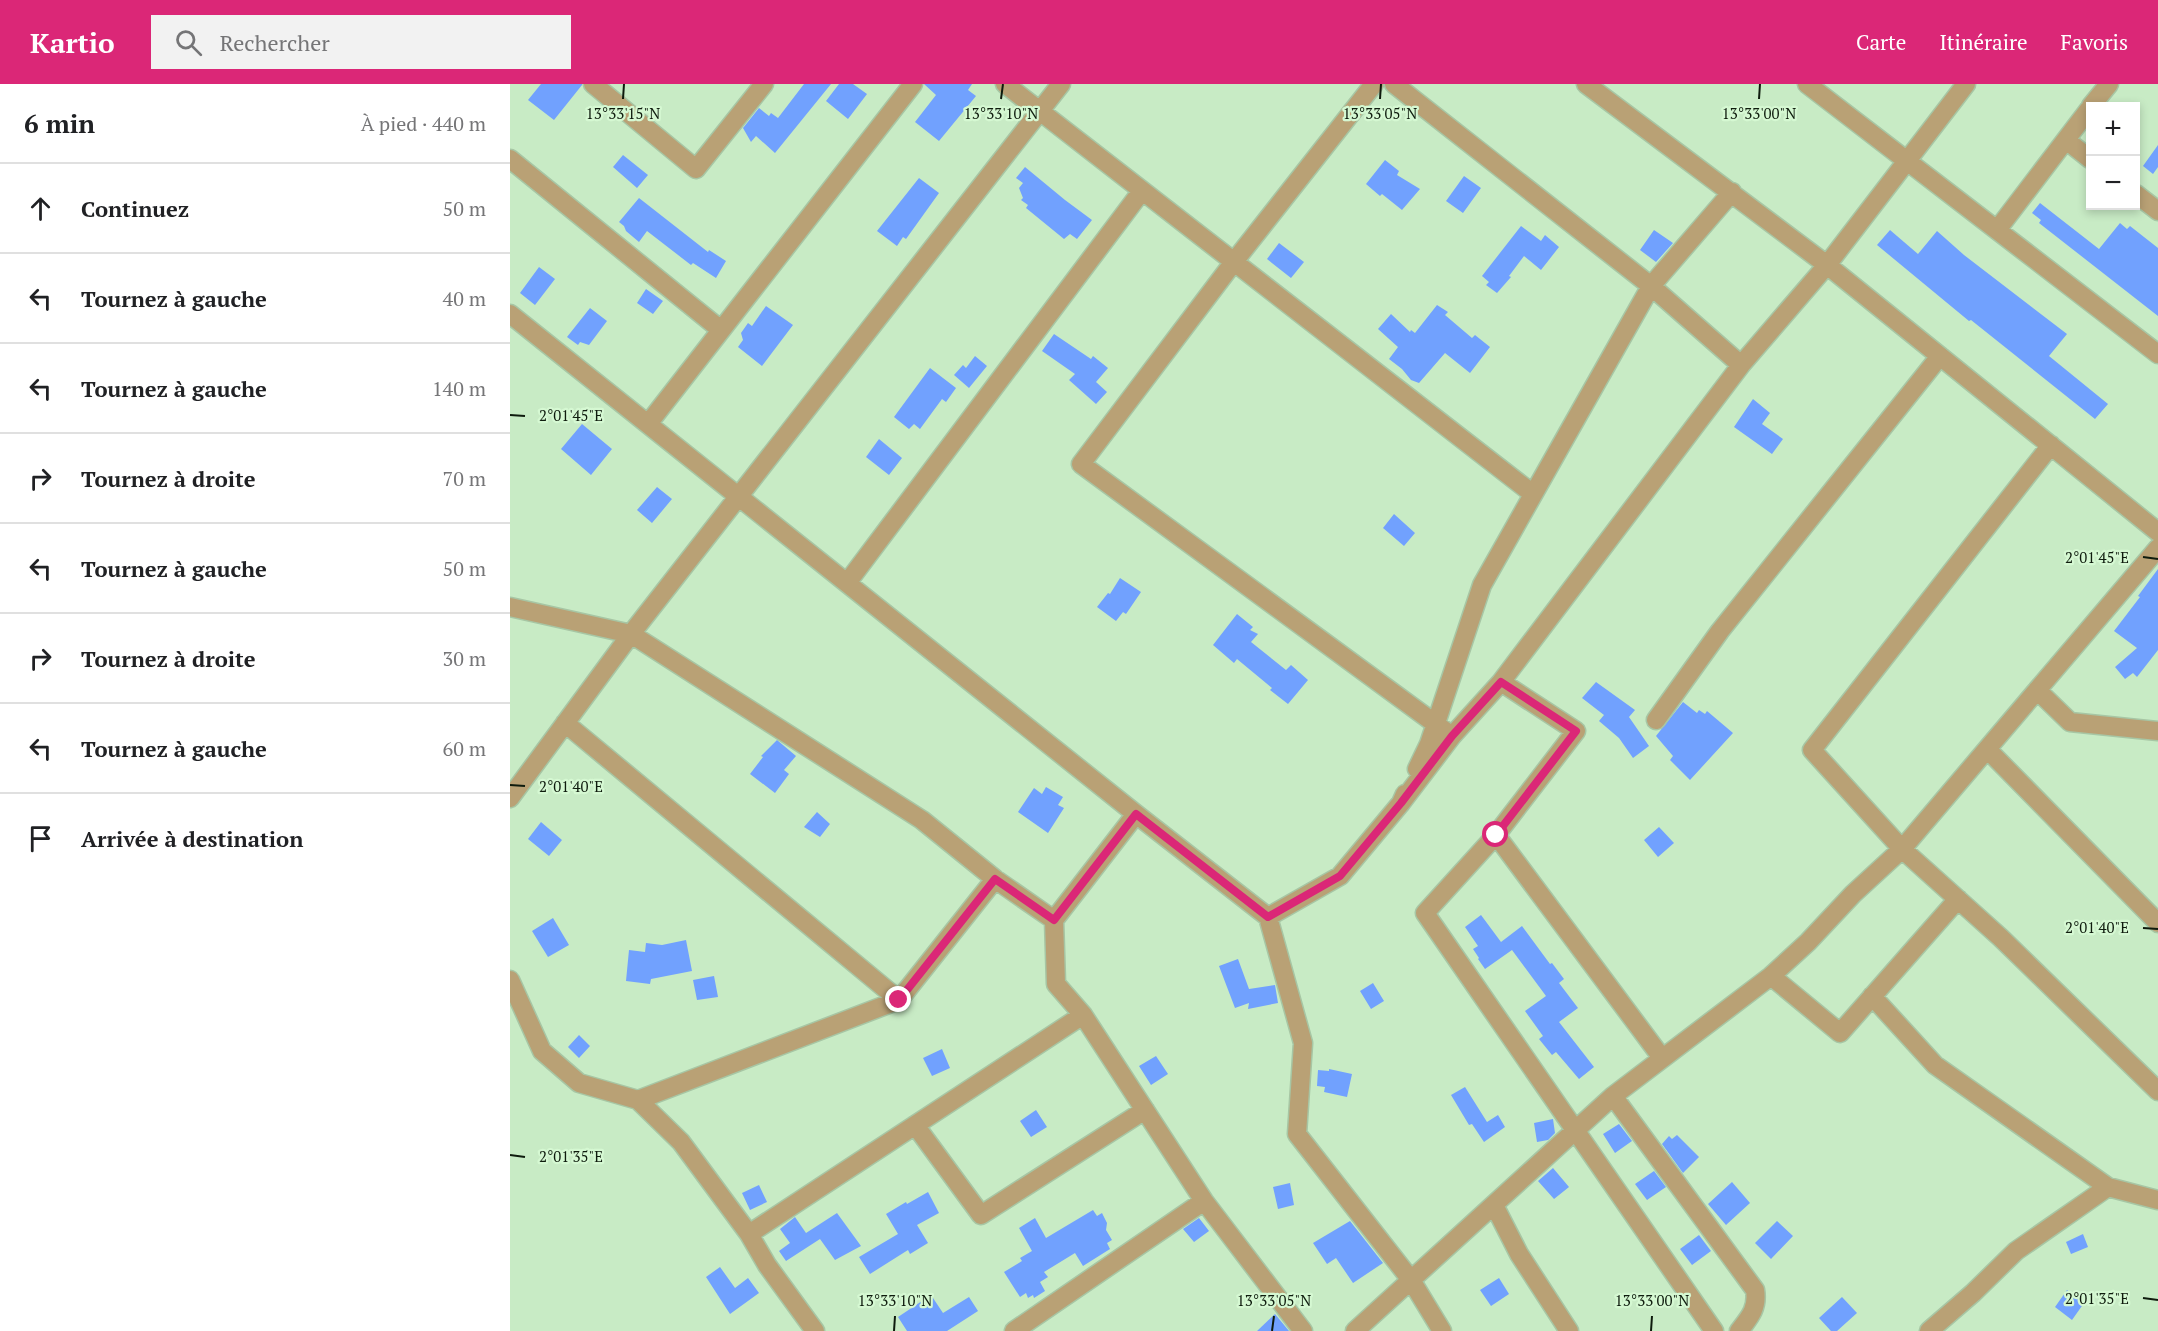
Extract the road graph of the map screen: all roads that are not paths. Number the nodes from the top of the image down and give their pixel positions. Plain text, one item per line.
1 (594, 84) edge
2 (764, 84) edge
3 (913, 84) edge
4 (1005, 84) edge
5 (1061, 84) edge
6 (1374, 84) edge
7 (1394, 84) edge
8 (1586, 84) edge
9 (1807, 84) edge
10 (1966, 84) edge
11 (2109, 84) edge
12 (2095, 102) edge
13 (1039, 112) junction
14 (2086, 114) edge
15 (2066, 140) junction
16 (2087, 156) edge
17 (510, 159) edge
18 (1906, 161) junction
19 (1141, 192) junction
20 (1732, 192) junction
21 (2140, 197) edge
22 (2158, 211) edge
23 (1997, 230) junction
24 (1233, 263) junction
25 (1827, 265) junction
26 (1651, 286) junction
27 (510, 314) edge
28 (721, 330) junction
29 (2158, 354) edge
30 (1940, 356) junction
31 (1741, 365) junction
32 (648, 424) junction
33 (2051, 445) junction
34 (1533, 494) junction
35 (738, 497) junction
36 (2158, 531) edge
37 (2158, 548) edge
38 (847, 583) junction
39 (510, 607) edge
40 (631, 634) junction
41 (1501, 682) junction
42 (2037, 690) junction
43 (1656, 720) dead end
44 (565, 723) junction
45 (1436, 724) junction
46 (2158, 731) edge
47 (1452, 736) junction
48 (1987, 749) junction
49 (510, 798) edge
50 (1401, 803) junction
51 (1136, 814) junction
52 (1496, 835) junction
53 (1902, 849) junction
54 (995, 879) junction
55 (1958, 899) junction
56 (1268, 917) junction
57 (1054, 920) junction
58 (2158, 923) edge
59 (1771, 976) junction
60 (510, 980) edge
61 (1872, 996) junction
62 (899, 1000) junction
63 (1083, 1015) junction
64 (1662, 1058) junction
65 (2158, 1091) edge
66 (1613, 1096) junction
67 (638, 1100) junction
68 (1145, 1110) junction
69 (915, 1125) junction
70 (1576, 1130) junction
71 (2108, 1187) junction
72 (2158, 1200) edge
73 (1204, 1201) junction
74 (1494, 1205) junction
75 (749, 1234) junction
76 (1411, 1280) junction
77 (815, 1331) edge
78 (1014, 1331) edge
79 (1303, 1331) edge
80 (1355, 1331) edge
81 (1442, 1331) edge
82 (1569, 1331) edge
83 (1714, 1331) edge
84 (1739, 1331) edge
85 (1929, 1331) edge

1 - 2 street
3 - 28 street
4 - 13 street
5 - 13 street
6 - 24 street
7 - 26 street
8 - 20 street
9 - 18 street
10 - 18 street
11 - 12 street
13 - 19 street
13 - 35 street
14 - 15 street
15 - 16 street
15 - 23 street
17 - 28 street
18 - 23 street
18 - 25 street
19 - 24 street
19 - 38 street
20 - 25 street
20 - 26 street
21 - 22 street
23 - 29 street
24 - 34 street
24 - 45 street
25 - 30 street
25 - 31 street
26 - 31 street
26 - 34 street
27 - 32 street
28 - 32 street
30 - 33 street
30 - 43 street
31 - 41 street
32 - 35 street
33 - 36 street
33 - 53 street
34 - 45 street
35 - 38 street
35 - 40 street
37 - 42 street
38 - 51 street
39 - 40 street
40 - 44 street
40 - 54 street
41 - 47 street
41 - 52 street
42 - 46 street
42 - 48 street
44 - 49 street
44 - 62 street
45 - 47 street
45 - 50 street
47 - 50 street
48 - 53 street
48 - 58 street
50 - 56 street
51 - 56 street
51 - 57 street
52 - 64 street
52 - 70 street
53 - 55 street
53 - 59 street
54 - 57 street
54 - 62 street
55 - 61 street
55 - 65 street
56 - 76 street
57 - 63 street
59 - 61 street
59 - 64 street
60 - 67 street
61 - 71 street
62 - 67 street
63 - 68 street
63 - 69 street
64 - 66 street
66 - 70 street
66 - 84 street
67 - 75 street
68 - 69 street
68 - 73 street
69 - 75 street
70 - 74 street
70 - 83 street
71 - 72 street
71 - 85 street
73 - 78 street
73 - 79 street
74 - 76 street
74 - 82 street
75 - 77 street
76 - 80 street
76 - 81 street

